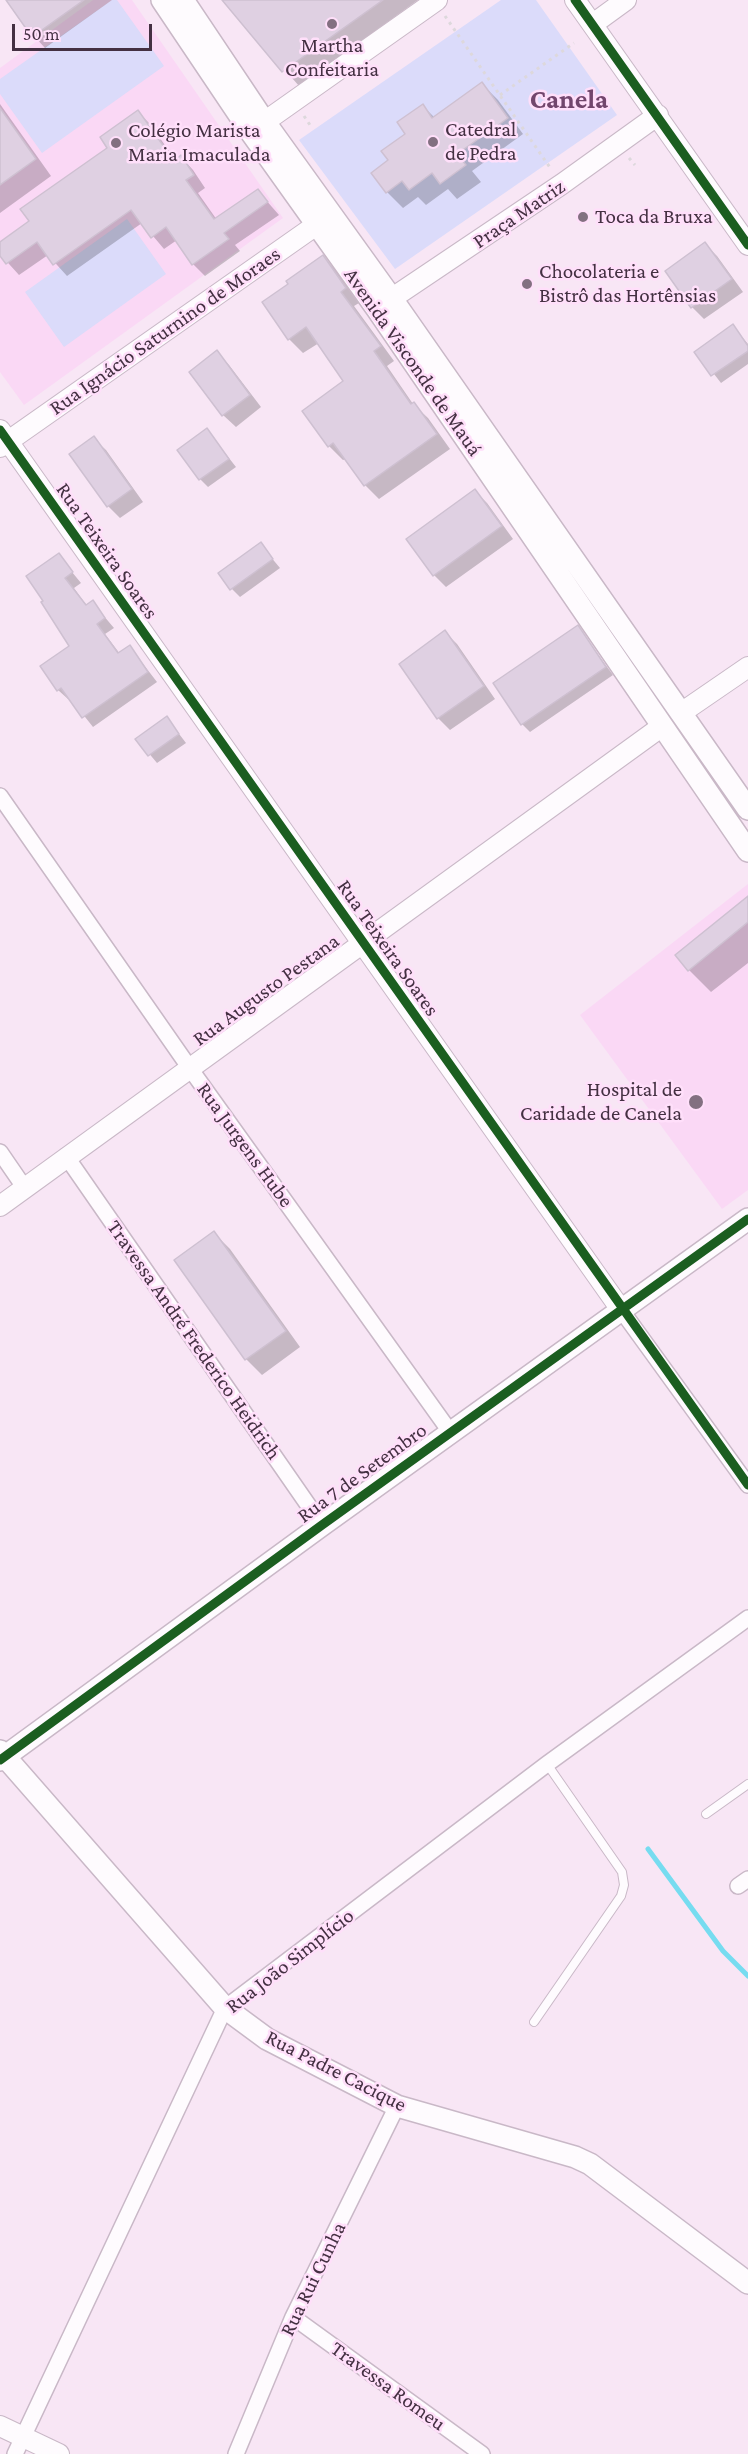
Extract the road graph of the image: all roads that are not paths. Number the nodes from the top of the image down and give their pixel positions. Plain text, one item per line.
1 (162, 0) edge
2 (183, 0) edge
3 (575, 0) edge
4 (626, 0) edge
5 (436, 1) edge
6 (593, 24) junction
7 (658, 115) junction
8 (257, 126) junction
9 (324, 220) junction
10 (748, 245) edge
11 (385, 304) junction
12 (3, 440) edge
13 (748, 667) edge
14 (681, 713) junction
15 (661, 727) junction
16 (0, 796) edge
17 (748, 809) edge
18 (748, 851) edge
19 (363, 943) junction
20 (189, 1067) junction
21 (0, 1152) edge
22 (66, 1156) junction
23 (24, 1187) junction
24 (0, 1206) edge
25 (748, 1219) edge
26 (622, 1311) junction
27 (450, 1432) junction
28 (748, 1485) edge
29 (322, 1525) junction
30 (748, 1618) edge
31 (2, 1756) edge
32 (547, 1764) junction
33 (748, 1784) edge
34 (706, 1814) dead end
35 (225, 2008) junction
36 (534, 2022) dead end
37 (397, 2106) junction
38 (748, 2283) edge
39 (293, 2318) junction
40 (0, 2426) edge
41 (19, 2445) edge
42 (58, 2454) edge
43 (236, 2454) edge
44 (482, 2454) edge

1 - 8 main road, Avenida Visconde de Mauá
2 - 8 main road, Avenida Visconde de Mauá
3 - 6 street
4 - 6 street
5 - 8 street
6 - 7 street
7 - 10 street
7 - 11 street, Praça Matriz
8 - 9 main road, Avenida Visconde de Mauá
9 - 11 main road, Avenida Visconde de Mauá
9 - 12 street, Rua Ignácio Saturnino de Moraes
11 - 14 main road, Avenida Visconde de Mauá
11 - 15 main road, Avenida Visconde de Mauá
12 - 19 street, Rua Teixeira Soares
13 - 14 street
14 - 15 street
14 - 17 main road, Avenida Visconde de Mauá
15 - 18 main road, Avenida Visconde de Mauá
15 - 19 street, Rua Augusto Pestana
16 - 20 street, Rua Jurgens Hube
19 - 20 street, Rua Augusto Pestana
19 - 26 street, Rua Teixeira Soares
20 - 22 street, Rua Augusto Pestana
20 - 27 street, Rua Jurgens Hube
21 - 23 street
22 - 23 street, Rua Augusto Pestana
22 - 29 street, Travessa André Frederico Heidrich
23 - 24 street, Rua Augusto Pestana
25 - 26 main road, Rua 7 de Setembro
26 - 27 main road, Rua 7 de Setembro
26 - 28 street, Rua Teixeira Soares
27 - 29 main road, Rua 7 de Setembro
29 - 31 main road, Rua 7 de Setembro
30 - 32 street, Rua João Simplício
31 - 35 main road, Rua Padre Cacique
32 - 35 street, Rua João Simplício
32 - 36 lane
33 - 34 lane
35 - 37 main road, Rua Padre Cacique
35 - 41 street, Rua João Simplício
37 - 38 main road, Rua Padre Cacique
37 - 39 street, Rua Rui Cunha
39 - 43 street, Rua Rui Cunha
39 - 44 street, Travessa Romeu
40 - 41 street
41 - 42 street

